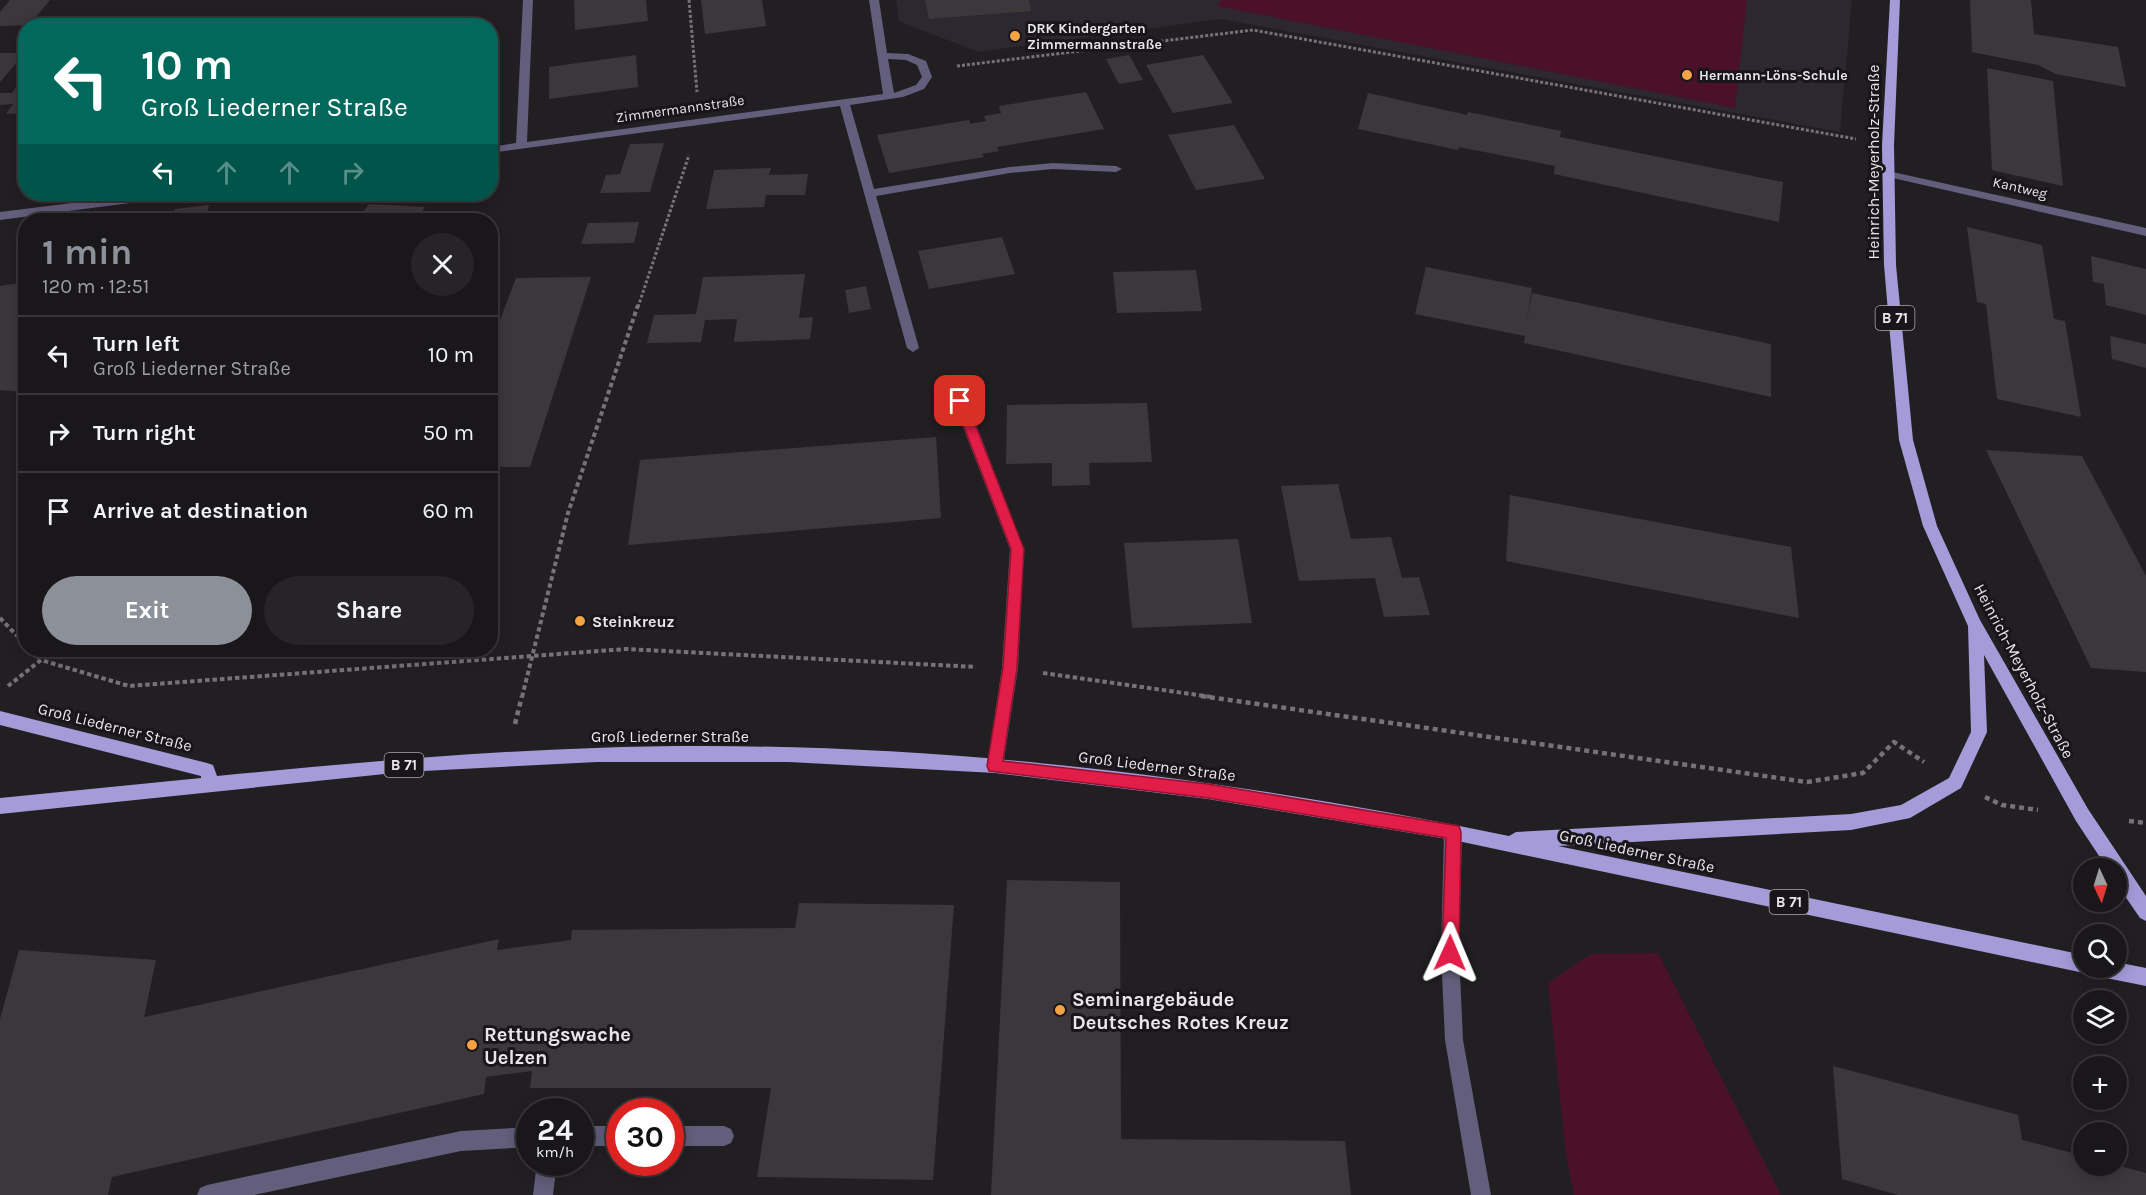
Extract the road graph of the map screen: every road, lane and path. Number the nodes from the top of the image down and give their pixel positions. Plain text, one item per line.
1 (528, 0) edge
2 (689, 0) edge
3 (874, 0) edge
4 (1895, 0) edge
5 (882, 57) junction
6 (927, 70) junction
7 (890, 96) junction
8 (844, 102) junction
9 (700, 122) junction
10 (1888, 145) junction
11 (521, 146) junction
12 (498, 149) edge
13 (1116, 169) dead end
14 (1888, 174) junction
15 (867, 194) junction
16 (115, 201) edge
17 (23, 213) edge
18 (18, 214) edge
19 (0, 216) edge
20 (2146, 232) edge
21 (913, 348) dead end
22 (952, 380) dead end
23 (0, 618) edge
24 (1974, 623) junction
25 (18, 637) edge
26 (533, 655) junction
27 (38, 657) edge
28 (41, 660) junction
29 (1010, 668) junction
30 (0, 691) edge
31 (0, 718) edge
32 (506, 759) junction
33 (995, 766) junction
34 (211, 783) junction
35 (1954, 783) junction
36 (0, 806) edge
37 (2082, 815) junction
38 (2146, 823) edge
39 (1454, 832) junction
40 (1495, 841) junction
41 (2146, 912) edge
42 (2073, 962) edge
43 (2127, 973) edge
44 (2146, 977) edge
45 (684, 1136) edge
46 (724, 1136) dead end
47 (516, 1138) edge
48 (545, 1176) edge
49 (207, 1195) edge
50 (543, 1195) edge
51 (1481, 1195) edge

1 - 11 street
2 - 9 path
3 - 5 street
4 - 10 main road, Heinrich-Meyerholz-Straße / B 71
5 - 6 street
5 - 7 street
6 - 7 street, Zimmermannstraße
6 - 10 path
7 - 8 street, Zimmermannstraße
8 - 9 street, Zimmermannstraße
8 - 15 street
9 - 11 street, Zimmermannstraße
9 - 26 path
10 - 14 main road, Heinrich-Meyerholz-Straße / B 71
11 - 12 street, Zimmermannstraße
13 - 15 street
14 - 20 street, Kantweg
14 - 24 main road, Heinrich-Meyerholz-Straße / B 71
15 - 21 street
16 - 17 street
18 - 19 street
22 - 29 street
23 - 25 path
24 - 35 main road
24 - 37 main road, Heinrich-Meyerholz-Straße / B 71
26 - 28 path
26 - 29 path
26 - 32 path
27 - 28 path
28 - 30 path
29 - 33 street
29 - 35 path
31 - 34 main road, Groß Liederner Straße
32 - 33 main road, Groß Liederner Straße / B 71
32 - 34 main road, Groß Liederner Straße / B 71
33 - 39 main road, Groß Liederner Straße / B 71
34 - 36 main road, Groß Liederner Straße / B 71
35 - 37 path
35 - 40 main road
37 - 38 path
37 - 41 main road, Heinrich-Meyerholz-Straße / B 71
39 - 40 main road, Groß Liederner Straße / B 71
39 - 51 street
40 - 42 main road, Groß Liederner Straße / B 71
43 - 44 main road
45 - 46 street
47 - 49 street
48 - 50 street

